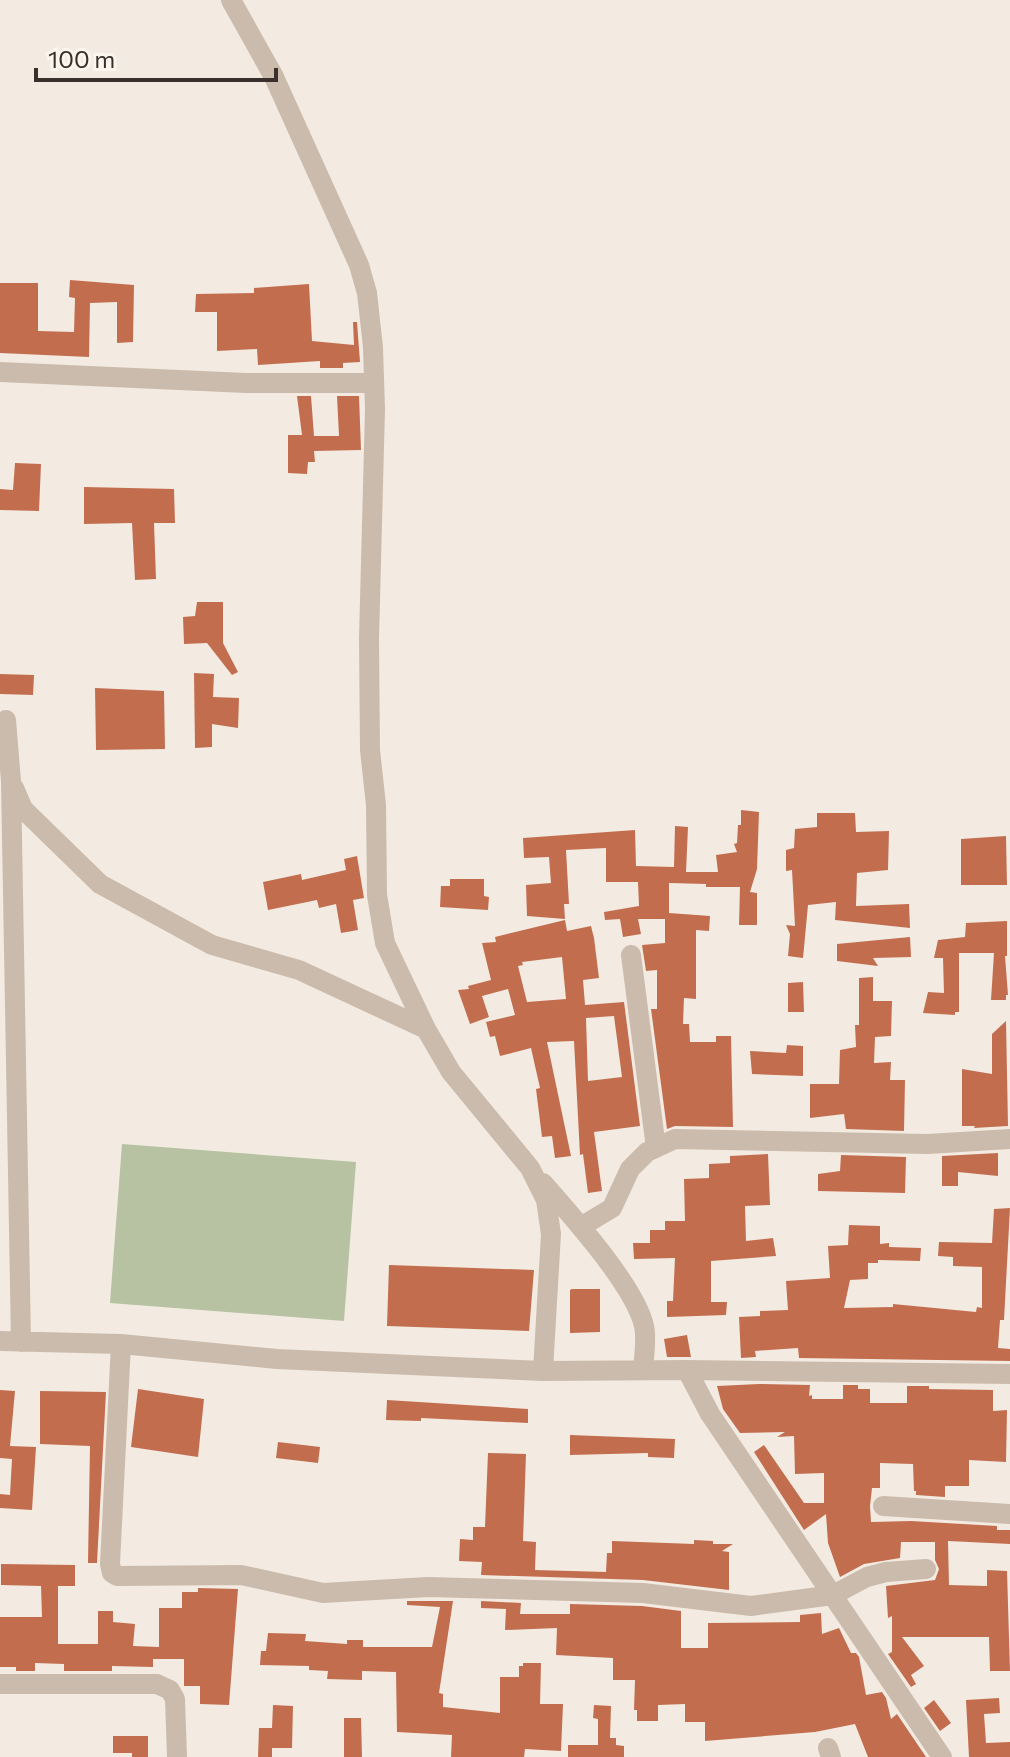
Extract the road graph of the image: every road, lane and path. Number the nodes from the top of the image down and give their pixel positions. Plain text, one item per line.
1 (231, 0) edge
2 (0, 372) edge
3 (374, 383) junction
4 (6, 720) dead end
5 (6, 778) edge
6 (631, 955) dead end
7 (426, 1029) junction
8 (1010, 1139) edge
9 (656, 1148) junction
10 (530, 1168) junction
11 (582, 1226) junction
12 (0, 1341) edge
13 (21, 1342) junction
14 (121, 1344) junction
15 (643, 1369) junction
16 (687, 1370) junction
17 (543, 1371) junction
18 (1010, 1374) edge
19 (883, 1506) dead end
20 (1010, 1514) edge
21 (926, 1569) dead end
22 (833, 1595) junction
23 (0, 1684) edge
24 (177, 1757) edge
25 (942, 1757) edge

1 - 3 street
2 - 3 street
3 - 7 street
4 - 5 street
5 - 7 street
5 - 13 street
6 - 9 street
7 - 10 street
8 - 9 street
9 - 11 street
10 - 11 street
10 - 17 street
11 - 15 street
12 - 13 street
13 - 14 street
14 - 17 street
14 - 22 street
15 - 16 street
15 - 17 street
16 - 18 street
16 - 22 street
19 - 20 street
21 - 22 street
22 - 25 street
23 - 24 street

